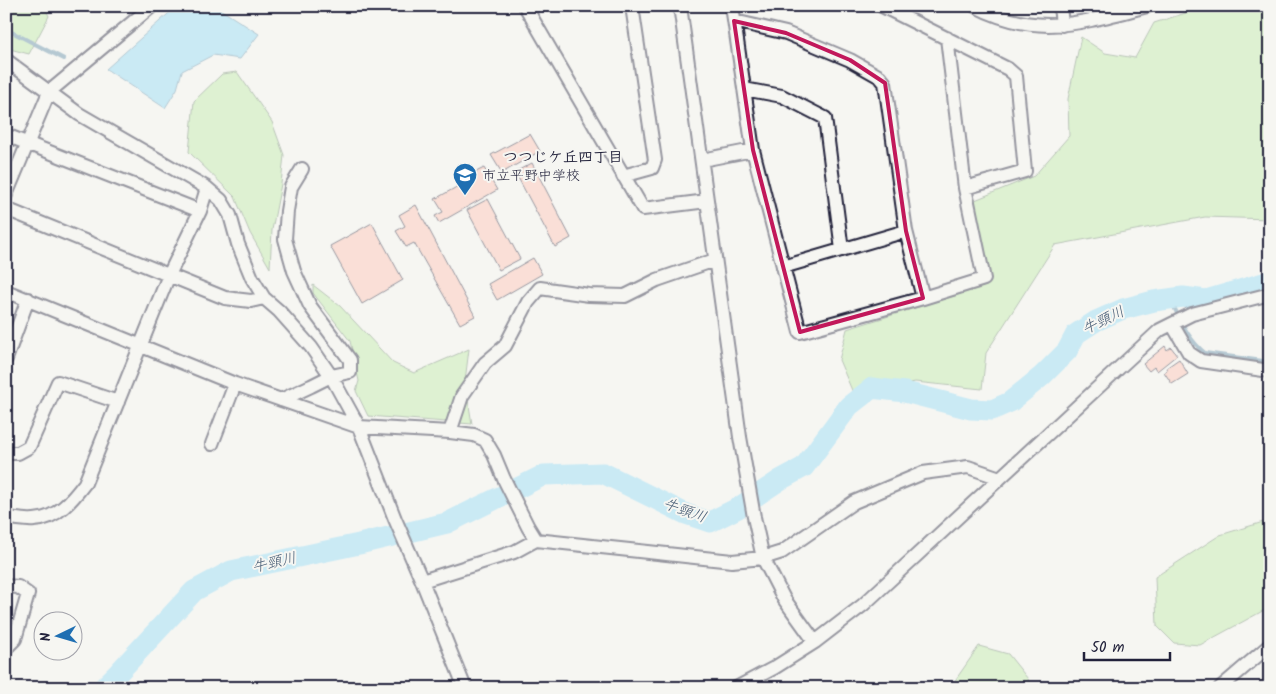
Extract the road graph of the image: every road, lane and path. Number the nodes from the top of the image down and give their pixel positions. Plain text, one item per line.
1 (152, 6) edge
2 (525, 6) edge
3 (632, 6) edge
4 (680, 6) edge
5 (732, 6) edge
6 (882, 6) edge
7 (975, 6) edge
8 (1060, 6) edge
9 (1148, 6) edge
10 (734, 21) junction
11 (1062, 25) junction
12 (947, 38) junction
13 (6, 60) edge
14 (744, 89) junction
15 (49, 92) junction
16 (6, 135) edge
17 (28, 143) junction
18 (753, 150) junction
19 (702, 160) junction
20 (302, 169) dead end
21 (623, 176) junction
22 (207, 188) junction
23 (965, 188) junction
24 (6, 195) edge
25 (707, 201) junction
26 (6, 209) edge
27 (200, 211) junction
28 (906, 231) junction
29 (842, 250) junction
30 (715, 260) junction
31 (782, 267) junction
32 (169, 275) junction
33 (6, 291) edge
34 (1270, 294) edge
35 (264, 298) junction
36 (923, 298) junction
37 (28, 299) junction
38 (1172, 324) junction
39 (140, 345) junction
40 (6, 359) edge
41 (1270, 372) edge
42 (331, 376) junction
43 (235, 384) junction
44 (281, 400) junction
45 (118, 402) junction
46 (359, 427) junction
47 (450, 432) junction
48 (212, 444) dead end
49 (6, 453) edge
50 (1000, 478) junction
51 (6, 518) edge
52 (536, 540) junction
53 (763, 558) junction
54 (422, 581) junction
55 (6, 586) edge
56 (815, 642) junction
57 (1270, 645) edge
58 (6, 648) edge
59 (465, 688) edge
60 (736, 688) edge
61 (1220, 688) edge

1 - 15 street
2 - 21 street
3 - 21 street
4 - 19 street
5 - 10 street
6 - 12 street
7 - 11 street
8 - 11 street
9 - 11 street
10 - 14 street
10 - 28 street
12 - 23 street
12 - 23 street
13 - 15 street
14 - 18 street
14 - 29 street
15 - 17 street
15 - 22 street
16 - 17 street
17 - 24 street
17 - 27 street
18 - 19 street
18 - 31 street
19 - 25 street
20 - 42 street
21 - 25 street
22 - 27 street
22 - 35 street
23 - 36 street
25 - 30 street
26 - 32 street
27 - 32 street
28 - 29 street
28 - 36 street
29 - 31 street
30 - 47 street
30 - 53 street
31 - 36 street
32 - 35 street
32 - 39 street
33 - 37 street
34 - 38 street
35 - 42 street
37 - 39 street
37 - 40 street
38 - 41 street
38 - 50 street
39 - 43 street
39 - 45 street
42 - 44 street
42 - 46 street
43 - 44 street
43 - 48 street
44 - 46 street
45 - 49 street
45 - 51 street
46 - 47 street
46 - 54 street
47 - 52 street
50 - 53 street
50 - 56 street
52 - 53 street
52 - 54 street
53 - 56 street
54 - 59 street
55 - 58 street
56 - 60 street
57 - 61 street

